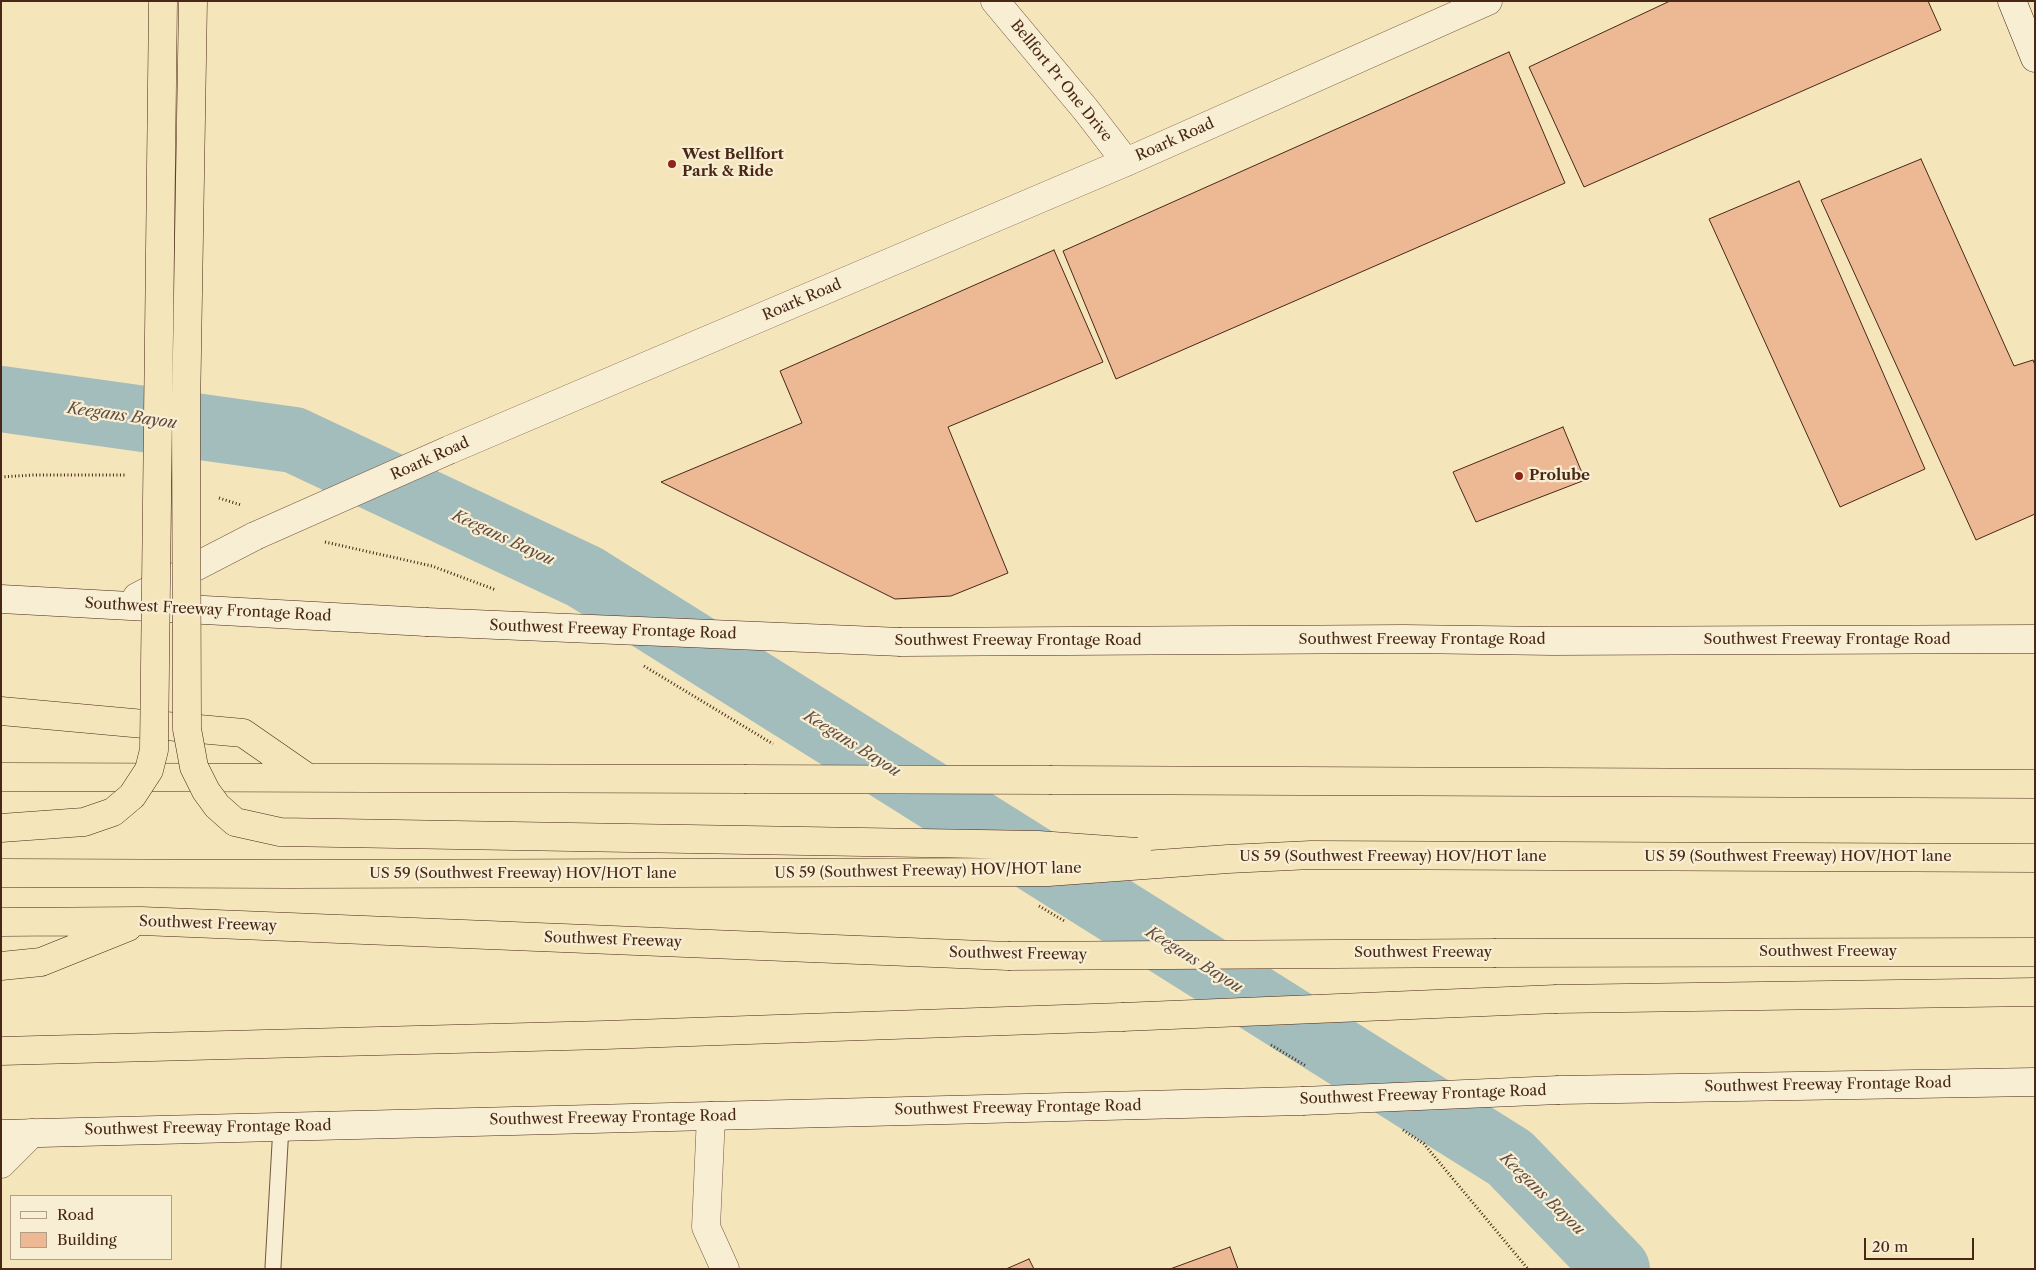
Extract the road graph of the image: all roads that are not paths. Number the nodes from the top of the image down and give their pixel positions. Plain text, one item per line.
1 (163, 1) edge
2 (193, 1) edge
3 (995, 1) edge
4 (1488, 1) edge
5 (2012, 1) edge
6 (2035, 58) edge
7 (1126, 162) junction
8 (1, 599) edge
9 (120, 606) junction
10 (2035, 640) edge
11 (1, 711) edge
12 (1, 777) edge
13 (308, 778) junction
14 (2035, 784) edge
15 (1, 828) edge
16 (2035, 858) edge
17 (1228, 859) junction
18 (1, 873) edge
19 (141, 921) junction
20 (1, 922) edge
21 (2035, 952) edge
22 (1, 966) edge
23 (2035, 992) edge
24 (1, 1051) edge
25 (2035, 1082) edge
26 (711, 1116) junction
27 (281, 1126) junction
28 (32, 1133) junction
29 (1, 1134) edge
30 (1, 1164) edge
31 (272, 1268) edge
32 (725, 1269) edge

1 - 15 highway, bridge
2 - 17 highway, bridge
3 - 7 main road, Bellfort Pr One Drive
4 - 7 main road, Roark Road
5 - 6 main road
7 - 9 main road, Roark Road, bridge
8 - 9 main road, Southwest Freeway Frontage Road
9 - 10 main road, Southwest Freeway Frontage Road, bridge
11 - 13 highway
12 - 13 highway
13 - 14 highway, bridge
16 - 17 highway, US 59 (Southwest Freeway) HOV/HOT lane, bridge
17 - 18 highway, US 59 (Southwest Freeway) HOV/HOT lane, bridge
19 - 20 highway, Southwest Freeway
19 - 21 highway, Southwest Freeway, bridge
19 - 22 highway
23 - 24 highway, bridge
25 - 26 main road, Southwest Freeway Frontage Road, bridge
26 - 27 main road, Southwest Freeway Frontage Road
26 - 32 main road
27 - 28 main road, Southwest Freeway Frontage Road
27 - 31 lane
28 - 29 main road, Southwest Freeway Frontage Road
28 - 30 main road

